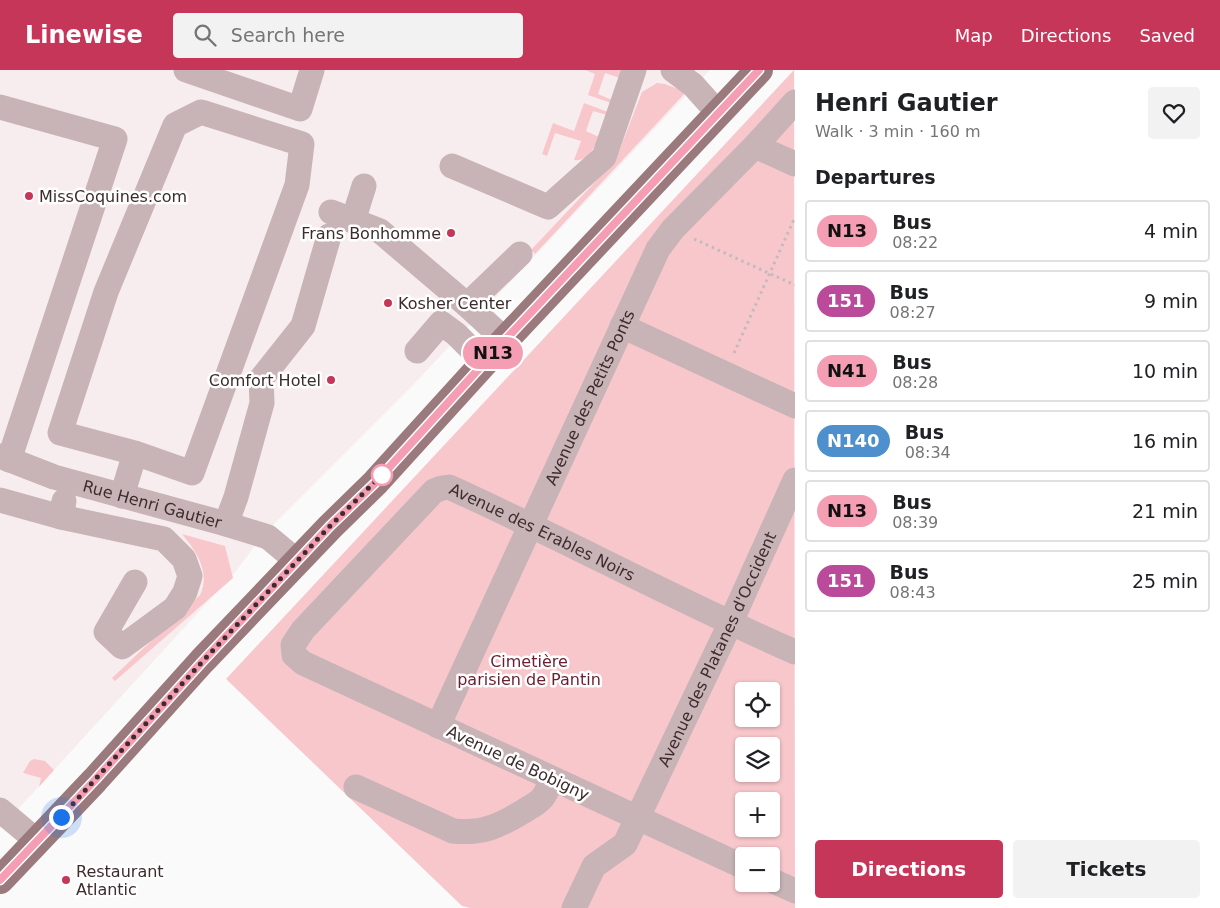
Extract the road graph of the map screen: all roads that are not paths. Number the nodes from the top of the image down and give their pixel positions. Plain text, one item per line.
1 (186, 70) edge
2 (312, 70) edge
3 (634, 70) edge
4 (673, 70) edge
5 (759, 70) edge
6 (795, 102) edge
7 (0, 107) edge
8 (719, 114) junction
9 (755, 146) junction
10 (795, 164) edge
11 (452, 166) dead end
12 (364, 186) dead end
13 (337, 223) junction
14 (520, 254) dead end
15 (467, 305) junction
16 (622, 326) junction
17 (505, 340) junction
18 (417, 351) dead end
19 (485, 363) junction
20 (795, 406) edge
21 (135, 453) junction
22 (5, 458) edge
23 (795, 480) edge
24 (69, 482) junction
25 (122, 496) junction
26 (0, 500) edge
27 (61, 517) junction
28 (226, 524) junction
29 (532, 524) junction
30 (298, 562) junction
31 (136, 582) dead end
32 (730, 624) junction
33 (795, 652) edge
34 (294, 655) joint
35 (438, 726) junction
36 (552, 779) junction
37 (356, 786) dead end
38 (0, 810) edge
39 (637, 818) junction
40 (37, 841) junction
41 (735, 864) edge
42 (0, 880) edge
43 (780, 884) edge
44 (795, 891) edge
45 (574, 908) edge

1 - 2 street
3 - 11 street
4 - 8 street
5 - 8 main road
6 - 9 street, Avenue des Petits Ponts
7 - 22 street
8 - 17 main road
9 - 10 street
9 - 16 street, Avenue des Petits Ponts
12 - 13 street
13 - 15 street
13 - 28 street
14 - 15 street
15 - 17 street
16 - 20 street
16 - 29 street, Avenue des Petits Ponts
17 - 19 main road
18 - 19 street
19 - 30 main road
21 - 21 street
21 - 25 street
22 - 24 street, Rue Henri Gautier
23 - 32 street, Avenue des Platanes d'Occident
24 - 25 street, Rue Henri Gautier
24 - 27 street
25 - 28 street, Rue Henri Gautier
26 - 27 street
27 - 31 street
28 - 30 street, Rue Henri Gautier
29 - 32 street, Avenue des Erables Noirs
29 - 34 street, Avenue des Erables Noirs
29 - 35 street, Avenue des Petits Ponts
30 - 40 main road
32 - 33 street, Avenue des Erables Noirs
32 - 39 street, Avenue des Platanes d'Occident
34 - 35 street, Avenue de Bobigny
35 - 36 street, Avenue de Bobigny
36 - 37 street
36 - 39 street, Avenue de Bobigny
38 - 40 street
39 - 41 street, Avenue de Bobigny
39 - 45 street, Avenue des Platanes d'Occident
40 - 42 main road
43 - 44 street

